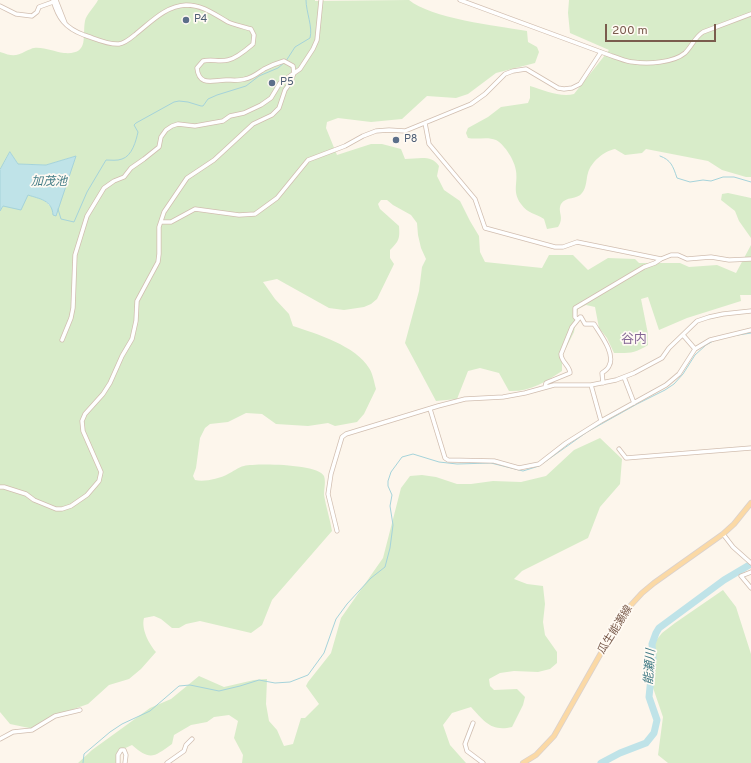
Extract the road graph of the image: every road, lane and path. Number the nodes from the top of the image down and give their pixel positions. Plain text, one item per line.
1 (188, 0) edge
2 (321, 0) edge
3 (461, 0) edge
4 (54, 1) edge
5 (187, 5) junction
6 (0, 6) edge
7 (751, 14) edge
8 (601, 52) junction
9 (294, 73) junction
10 (424, 123) junction
11 (161, 222) junction
12 (661, 258) junction
13 (751, 259) edge
14 (751, 311) edge
15 (577, 319) junction
16 (751, 330) edge
17 (682, 335) junction
18 (62, 340) dead end
19 (695, 350) junction
20 (624, 377) junction
21 (603, 383) junction
22 (545, 386) junction
23 (591, 386) junction
24 (634, 403) junction
25 (430, 408) junction
26 (601, 421) junction
27 (751, 448) edge
28 (620, 449) dead end
29 (0, 487) edge
30 (751, 503) edge
31 (337, 531) dead end
32 (723, 534) junction
33 (750, 562) edge
34 (751, 572) edge
35 (751, 588) edge
36 (80, 710) dead end
37 (473, 723) dead end
38 (0, 739) edge
39 (192, 739) dead end
40 (118, 763) edge
41 (125, 763) edge
42 (167, 763) edge
43 (483, 763) edge
44 (523, 763) edge

1 - 5 street
2 - 9 street
3 - 8 street
4 - 5 street
4 - 6 street
5 - 9 street
7 - 8 street
8 - 10 street
9 - 11 street
9 - 18 street
10 - 11 street
10 - 12 street
11 - 29 street
12 - 13 street
12 - 15 street
14 - 17 street
15 - 21 street
15 - 22 street
16 - 19 street
17 - 19 street
17 - 20 street
19 - 24 street
20 - 21 street
20 - 24 street
21 - 23 street
22 - 23 street
22 - 25 street
23 - 26 street
24 - 26 street
25 - 26 street
25 - 31 street
27 - 28 street
30 - 32 main road, 瓜生能瀬線
32 - 33 street
32 - 44 main road, 瓜生能瀬線
34 - 35 street
36 - 38 street
37 - 43 street
39 - 42 street
40 - 41 street

